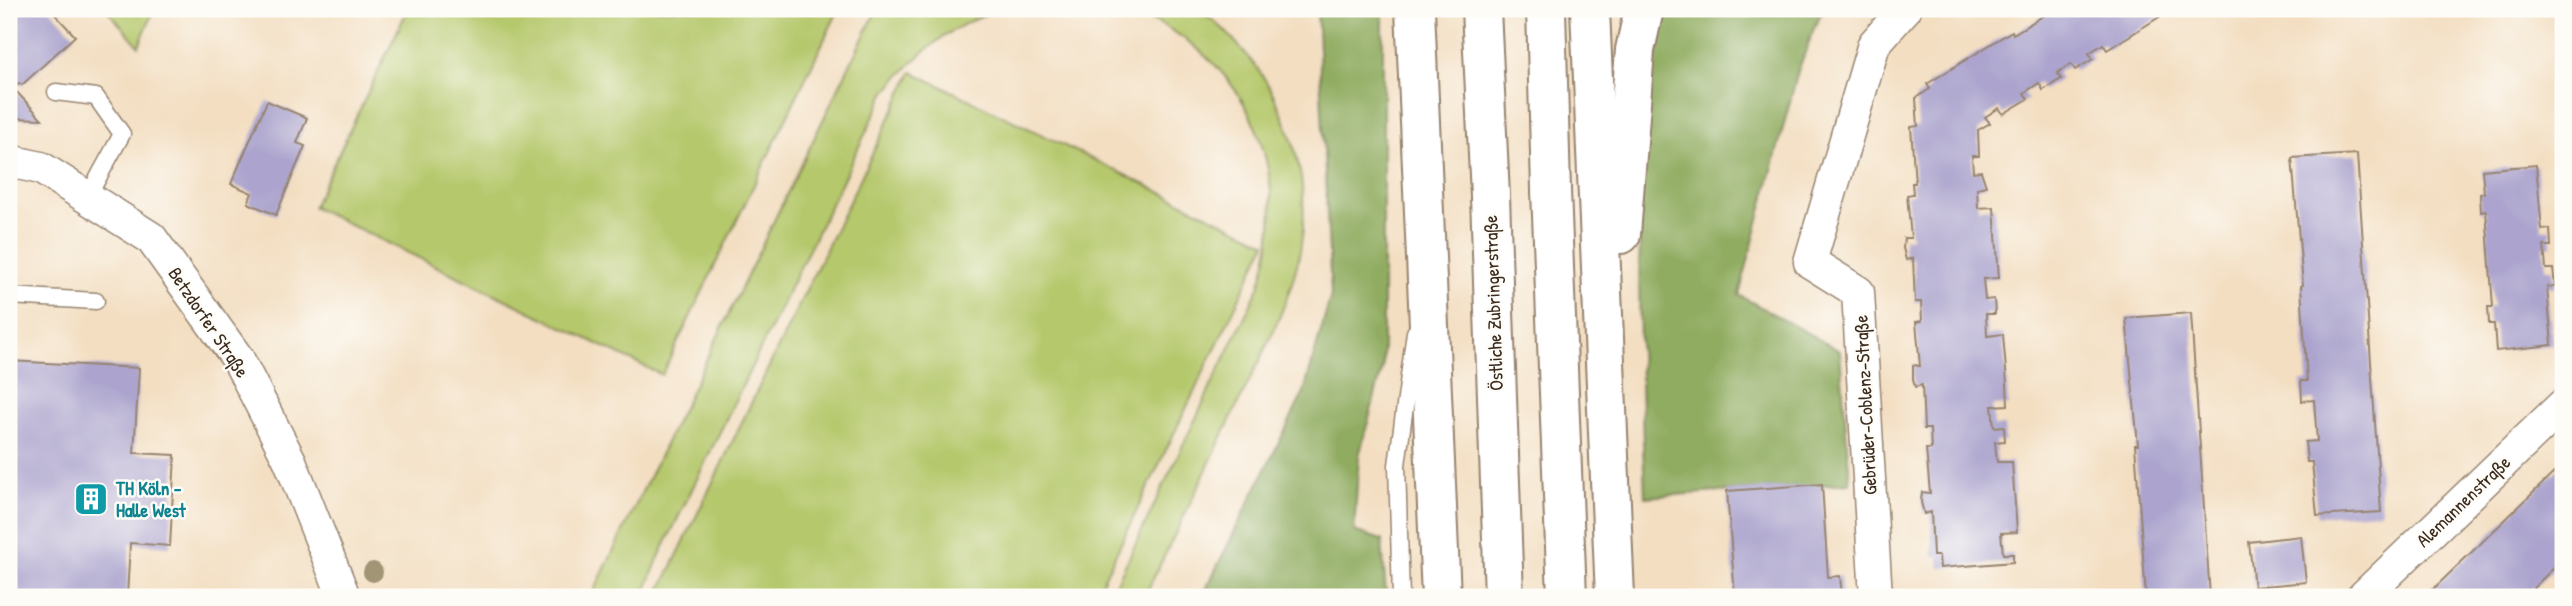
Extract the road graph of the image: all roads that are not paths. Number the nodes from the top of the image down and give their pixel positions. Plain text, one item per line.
1 (1415, 9) edge
2 (1481, 9) edge
3 (1546, 9) edge
4 (1590, 9) edge
5 (1644, 9) edge
6 (1905, 9) edge
7 (56, 92) dead end
8 (9, 161) edge
9 (87, 198) junction
10 (1426, 261) junction
11 (9, 296) edge
12 (96, 301) dead end
13 (2563, 405) edge
14 (1607, 459) junction
15 (344, 597) edge
16 (1401, 597) edge
17 (1441, 597) edge
18 (1504, 597) edge
19 (1567, 597) edge
20 (1615, 597) edge
21 (1876, 597) edge
22 (2363, 597) edge

1 - 10 highway
2 - 18 highway, Östliche Zubringerstraße
3 - 19 highway
4 - 14 highway
5 - 14 highway
6 - 21 street, Gebrüder-Coblenz-Straße
7 - 9 lane
8 - 9 street, Betzdorfer Straße
9 - 15 street, Betzdorfer Straße
10 - 16 lane
10 - 17 highway
11 - 12 lane
13 - 22 street, Alemannenstraße
14 - 20 highway

